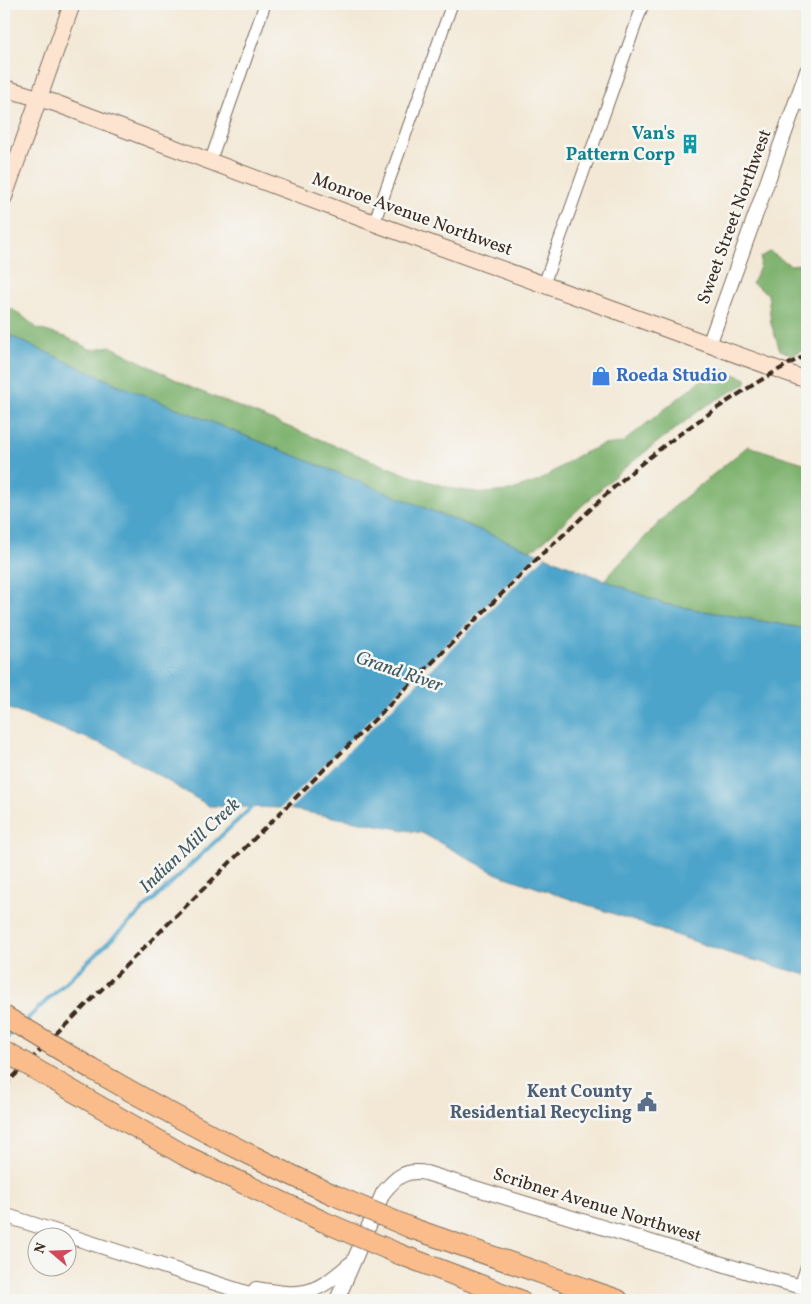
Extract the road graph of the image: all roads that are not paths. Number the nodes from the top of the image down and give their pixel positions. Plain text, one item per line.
1 (72, 4) edge
2 (265, 4) edge
3 (452, 4) edge
4 (643, 4) edge
5 (807, 71) edge
6 (4, 88) edge
7 (39, 100) junction
8 (802, 104) edge
9 (210, 162) junction
10 (4, 197) edge
11 (374, 223) junction
12 (544, 284) junction
13 (709, 345) junction
14 (807, 380) edge
15 (4, 1016) edge
16 (4, 1050) edge
17 (4, 1215) edge
18 (353, 1262) junction
19 (807, 1265) edge
20 (208, 1281) junction
21 (804, 1287) edge
22 (268, 1300) edge
23 (338, 1300) edge
24 (520, 1300) edge
25 (618, 1300) edge

1 - 7 main road
2 - 9 street
3 - 11 street
4 - 12 street
5 - 8 street, Sweet Street Northwest
6 - 7 main road, Monroe Avenue Northwest
7 - 9 main road, Monroe Avenue Northwest
7 - 10 main road
8 - 13 street, Sweet Street Northwest
9 - 11 main road, Monroe Avenue Northwest
11 - 12 main road, Monroe Avenue Northwest
12 - 13 main road, Monroe Avenue Northwest
13 - 14 main road, Monroe Avenue Northwest
15 - 25 highway, bridge
16 - 24 highway, bridge
17 - 20 street
18 - 20 street
18 - 21 street, Scribner Avenue Northwest
18 - 23 street
19 - 21 street
20 - 22 street

